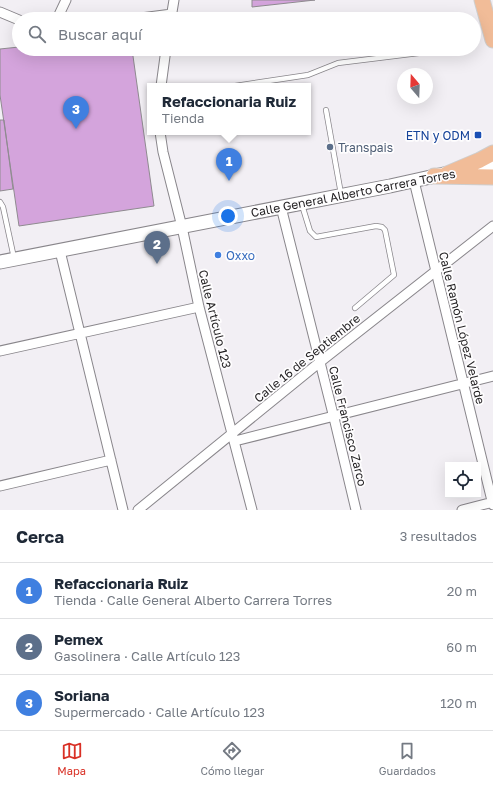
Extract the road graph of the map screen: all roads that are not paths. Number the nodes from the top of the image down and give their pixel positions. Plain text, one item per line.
1 (66, 0) edge
2 (174, 0) edge
3 (482, 0) edge
4 (0, 12) edge
5 (60, 12) edge
6 (172, 12) edge
7 (12, 17) edge
8 (493, 40) edge
9 (165, 56) edge
10 (395, 56) edge
11 (161, 83) edge
12 (255, 83) edge
13 (326, 110) dead end
14 (160, 135) edge
15 (493, 153) edge
16 (493, 164) edge
17 (441, 175) junction
18 (493, 177) edge
19 (414, 181) junction
20 (341, 196) junction
21 (0, 202) edge
22 (301, 203) junction
23 (281, 208) junction
24 (493, 226) edge
25 (182, 227) junction
26 (60, 250) junction
27 (14, 259) junction
28 (0, 262) edge
29 (435, 271) junction
30 (198, 307) junction
31 (355, 308) dead end
32 (80, 333) junction
33 (0, 351) edge
34 (320, 362) junction
35 (493, 376) edge
36 (463, 383) junction
37 (333, 416) junction
38 (234, 437) junction
39 (111, 460) junction
40 (0, 486) edge
41 (493, 503) edge
42 (123, 510) edge
43 (138, 510) edge
44 (252, 510) edge
45 (356, 510) edge
46 (462, 510) edge

1 - 5 street
2 - 6 street
3 - 8 main road
4 - 7 street
9 - 11 street
10 - 12 lane
13 - 20 lane
14 - 25 street, Calle Artículo 123
15 - 17 main road
16 - 17 main road, Calle General Alberto Carrera Torres
17 - 18 main road
17 - 19 main road, Calle General Alberto Carrera Torres
19 - 20 main road, Calle General Alberto Carrera Torres
19 - 29 street, Calle Ramón López Velarde
20 - 22 main road, Calle General Alberto Carrera Torres
21 - 27 lane
22 - 23 main road, Calle General Alberto Carrera Torres
22 - 31 lane
23 - 25 main road, Calle General Alberto Carrera Torres
23 - 34 street, Calle Francisco Zarco
24 - 29 street, Calle 16 de Septiembre
25 - 26 main road, Calle General Alberto Carrera Torres
25 - 30 street, Calle Artículo 123
26 - 27 main road, Calle General Alberto Carrera Torres
26 - 32 street
27 - 28 main road, Calle General Alberto Carrera Torres
29 - 34 street, Calle 16 de Septiembre
29 - 36 street, Calle Ramón López Velarde
30 - 32 street
30 - 38 street, Calle Artículo 123
32 - 33 street
32 - 39 street
34 - 37 street, Calle Francisco Zarco
34 - 38 street, Calle 16 de Septiembre
35 - 36 street
36 - 37 street
36 - 41 street, Calle Ramón López Velarde
37 - 38 street
37 - 45 street, Calle Francisco Zarco
38 - 43 street, Calle 16 de Septiembre
38 - 44 street, Calle Artículo 123
39 - 40 street
39 - 42 street
41 - 46 street

